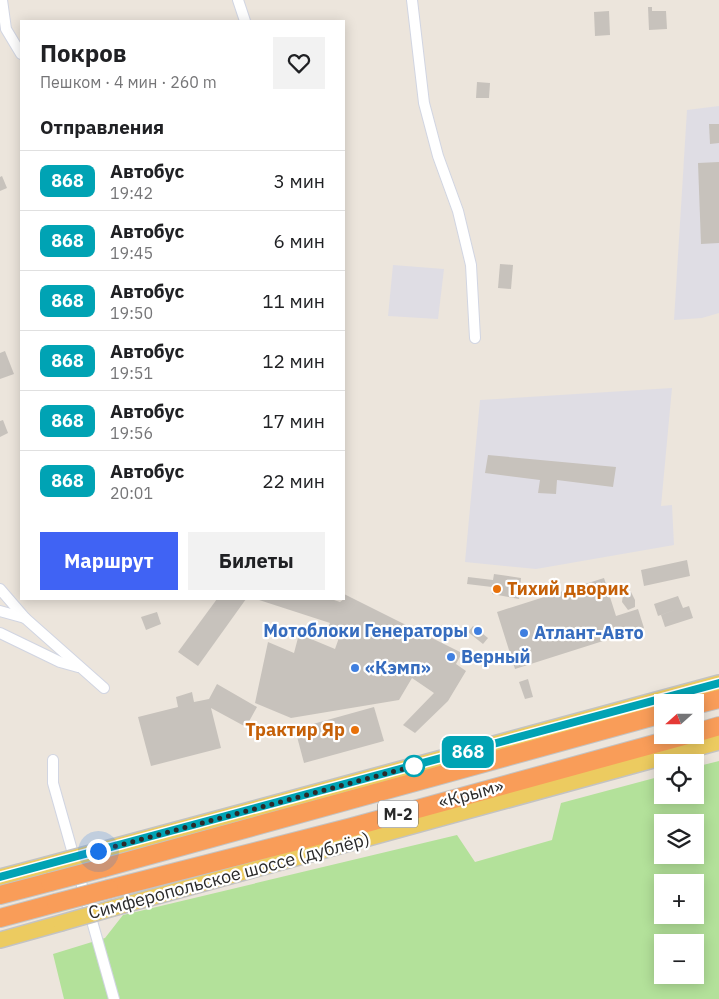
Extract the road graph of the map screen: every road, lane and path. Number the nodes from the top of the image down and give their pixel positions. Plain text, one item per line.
1 (2, 0) edge
2 (238, 0) edge
3 (412, 0) edge
4 (245, 20) edge
5 (3, 30) edge
6 (20, 53) edge
7 (475, 338) dead end
8 (0, 589) edge
9 (0, 611) edge
10 (25, 618) junction
11 (0, 633) edge
12 (82, 668) junction
13 (719, 683) edge
14 (104, 688) dead end
15 (719, 699) edge
16 (704, 703) edge
17 (654, 716) edge
18 (719, 726) edge
19 (704, 730) edge
20 (719, 742) edge
21 (654, 744) edge
22 (54, 760) dead end
23 (100, 860) junction
24 (48, 873) junction
25 (0, 877) edge
26 (0, 895) edge
27 (0, 918) edge
28 (0, 940) edge
29 (114, 999) edge

1 - 5 street
2 - 4 street
3 - 7 street
5 - 6 street
8 - 10 street
9 - 10 street
10 - 12 street
11 - 12 street
12 - 14 street
13 - 23 main road
15 - 16 highway
17 - 23 highway, «Крым» / М-2
18 - 19 highway
20 - 28 main road, Симферопольское шоссе (дублёр), bridge
21 - 27 highway, «Крым» / М-2, bridge
22 - 29 street
23 - 24 highway, М-2, bridge
24 - 25 main road
24 - 26 highway, М-2

